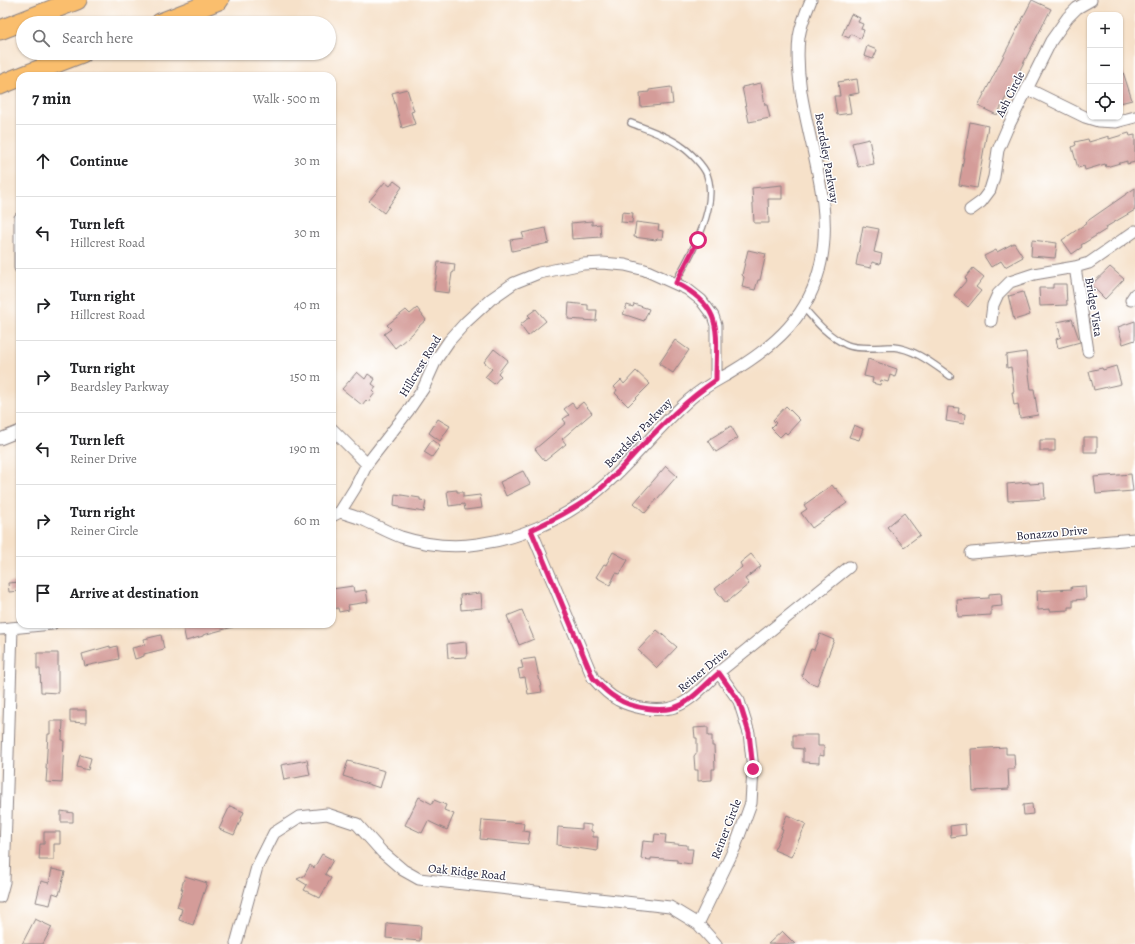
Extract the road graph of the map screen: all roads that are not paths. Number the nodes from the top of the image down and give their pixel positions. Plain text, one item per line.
1 (77, 0) edge
2 (220, 0) edge
3 (811, 0) edge
4 (1091, 0) edge
5 (36, 16) edge
6 (178, 16) edge
7 (16, 24) edge
8 (0, 30) edge
9 (64, 60) edge
10 (33, 72) edge
11 (16, 79) edge
12 (0, 85) edge
13 (1028, 89) junction
14 (1135, 117) edge
15 (631, 123) dead end
16 (970, 210) dead end
17 (1135, 231) edge
18 (1075, 268) junction
19 (676, 283) junction
20 (804, 308) junction
21 (991, 321) dead end
22 (1088, 351) dead end
23 (950, 376) dead end
24 (716, 380) junction
25 (16, 433) edge
26 (336, 433) edge
27 (0, 439) edge
28 (367, 464) junction
29 (336, 514) edge
30 (531, 530) junction
31 (1135, 539) edge
32 (972, 553) dead end
33 (849, 567) dead end
34 (12, 628) junction
35 (16, 628) edge
36 (0, 629) edge
37 (719, 673) junction
38 (0, 897) edge
39 (698, 924) junction
40 (236, 944) edge
41 (716, 944) edge

1 - 5 highway
2 - 6 highway
3 - 20 street, Beardsley Parkway
4 - 13 street, Ash Circle
7 - 8 highway
9 - 10 highway
11 - 12 highway
13 - 14 street
13 - 16 street, Ash Circle
15 - 19 lane
17 - 18 street
18 - 21 street
18 - 22 street, Bridge Vista
19 - 24 street, Hillcrest Road
19 - 28 street, Hillcrest Road
20 - 23 lane
20 - 24 street, Beardsley Parkway
24 - 30 street, Beardsley Parkway
25 - 27 street
26 - 28 street
28 - 29 street, Hillcrest Road
29 - 30 street, Beardsley Parkway
30 - 37 street, Reiner Drive
31 - 32 street, Bonazzo Drive
33 - 37 street, Reiner Drive
34 - 35 street
34 - 36 street
34 - 38 street
37 - 39 street, Reiner Circle
39 - 40 street, Oak Ridge Road
39 - 41 street, Oak Ridge Road

